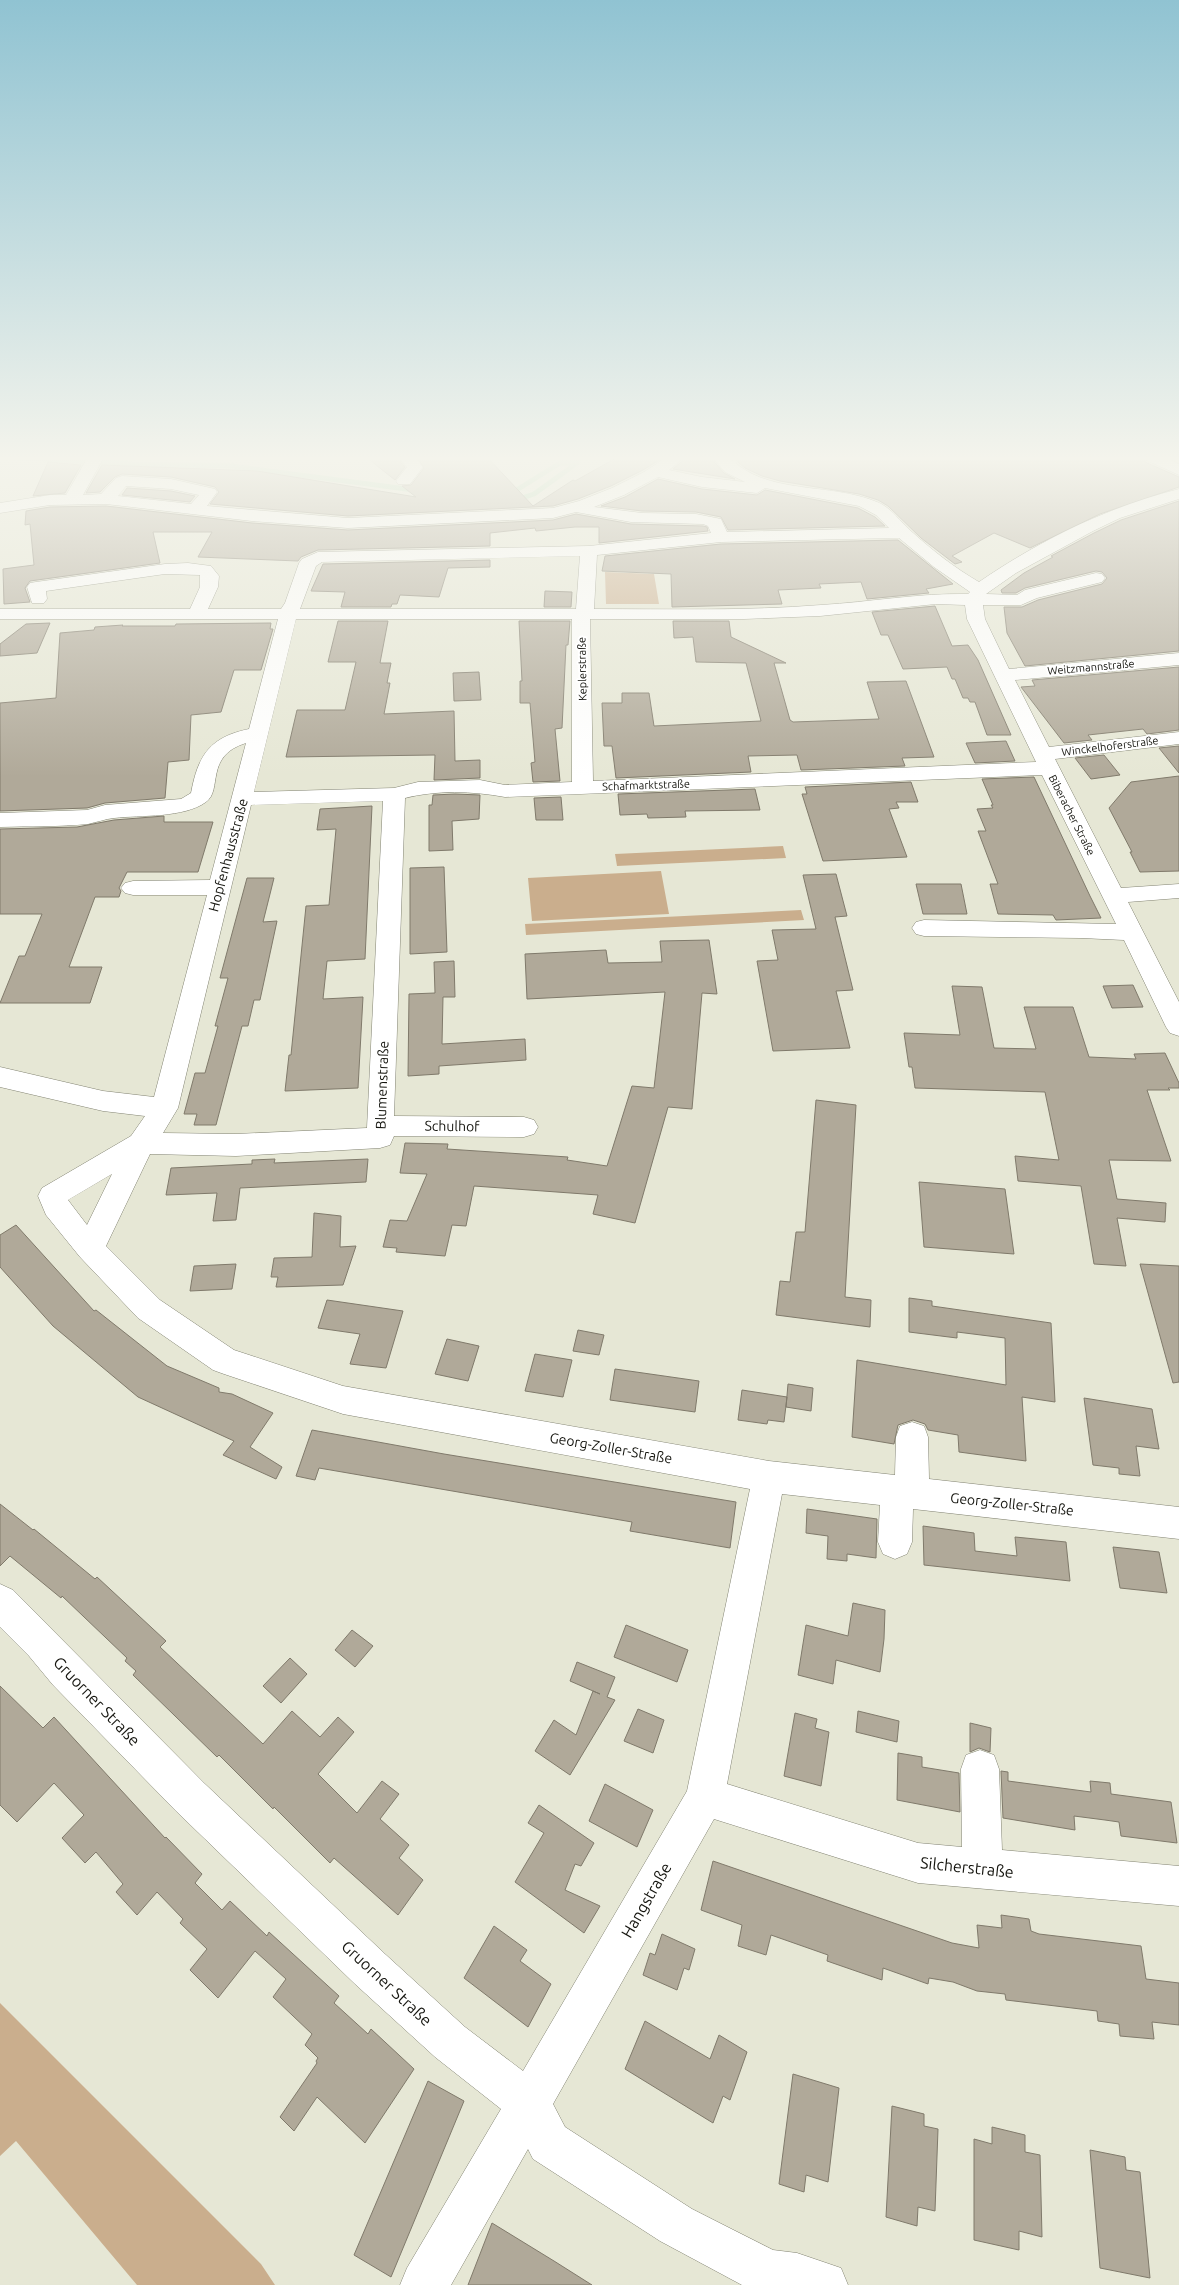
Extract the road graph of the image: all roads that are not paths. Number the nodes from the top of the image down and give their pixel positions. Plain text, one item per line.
1 (308, 564) edge
2 (588, 564) edge
3 (942, 564) edge
4 (1020, 564) edge
5 (1096, 578) dead end
6 (976, 595) junction
7 (38, 599) dead end
8 (197, 614) junction
9 (288, 614) junction
10 (581, 615) junction
11 (2, 618) edge
12 (1179, 659) edge
13 (1003, 675) junction
14 (260, 733) junction
15 (1179, 738) edge
16 (1045, 761) junction
17 (583, 788) junction
18 (394, 794) junction
19 (243, 799) junction
20 (0, 820) edge
21 (219, 887) junction
22 (133, 888) dead end
23 (1179, 890) edge
24 (1112, 896) junction
25 (924, 928) dead end
26 (1131, 932) junction
27 (1179, 1027) edge
28 (0, 1077) edge
29 (165, 1108) junction
30 (380, 1126) junction
31 (524, 1127) dead end
32 (141, 1143) junction
33 (90, 1249) junction
34 (912, 1437) dead end
35 (769, 1476) junction
36 (904, 1492) junction
37 (1179, 1522) edge
38 (895, 1542) dead end
39 (0, 1602) edge
40 (980, 1769) dead end
41 (705, 1796) junction
42 (1000, 1817) dead end
43 (992, 1870) junction
44 (1179, 1886) edge
45 (529, 2102) junction
46 (424, 2285) edge
47 (824, 2285) edge

1 - 9 street, Hopfenhausstraße
2 - 10 street, Keplerstraße
3 - 6 street
4 - 6 street
5 - 6 street
6 - 10 street
6 - 13 street, Biberacher Straße
7 - 8 street
8 - 9 street
8 - 11 street
9 - 10 street
9 - 14 street, Hopfenhausstraße
10 - 17 street, Keplerstraße
12 - 13 street, Weitzmannstraße
13 - 16 street, Biberacher Straße
14 - 19 street, Hopfenhausstraße
14 - 20 street
15 - 16 street, Winckelhoferstraße
16 - 17 street, Schafmarktstraße
16 - 24 street, Biberacher Straße
17 - 18 street, Schafmarktstraße
18 - 19 street, Schafmarktstraße
18 - 30 street, Blumenstraße
19 - 21 street, Hopfenhausstraße
21 - 22 street
21 - 29 street, Hopfenhausstraße
23 - 24 street
24 - 26 street, Biberacher Straße
25 - 26 street
26 - 27 street, Biberacher Straße
28 - 29 street
29 - 32 street, Hopfenhausstraße
30 - 31 street, Schulhof
30 - 32 street, Blumenstraße
32 - 33 street
32 - 33 street, Georg-Zoller-Straße
33 - 35 street, Georg-Zoller-Straße
34 - 36 street
35 - 36 street, Georg-Zoller-Straße
35 - 41 street, Hangstraße
36 - 37 street, Georg-Zoller-Straße
36 - 38 street
39 - 45 street, Gruorner Straße
40 - 43 street
41 - 43 street, Silcherstraße
41 - 45 street, Hangstraße
42 - 43 street
43 - 44 street, Silcherstraße
45 - 46 street, Hangstraße
45 - 47 street, Gruorner Straße

